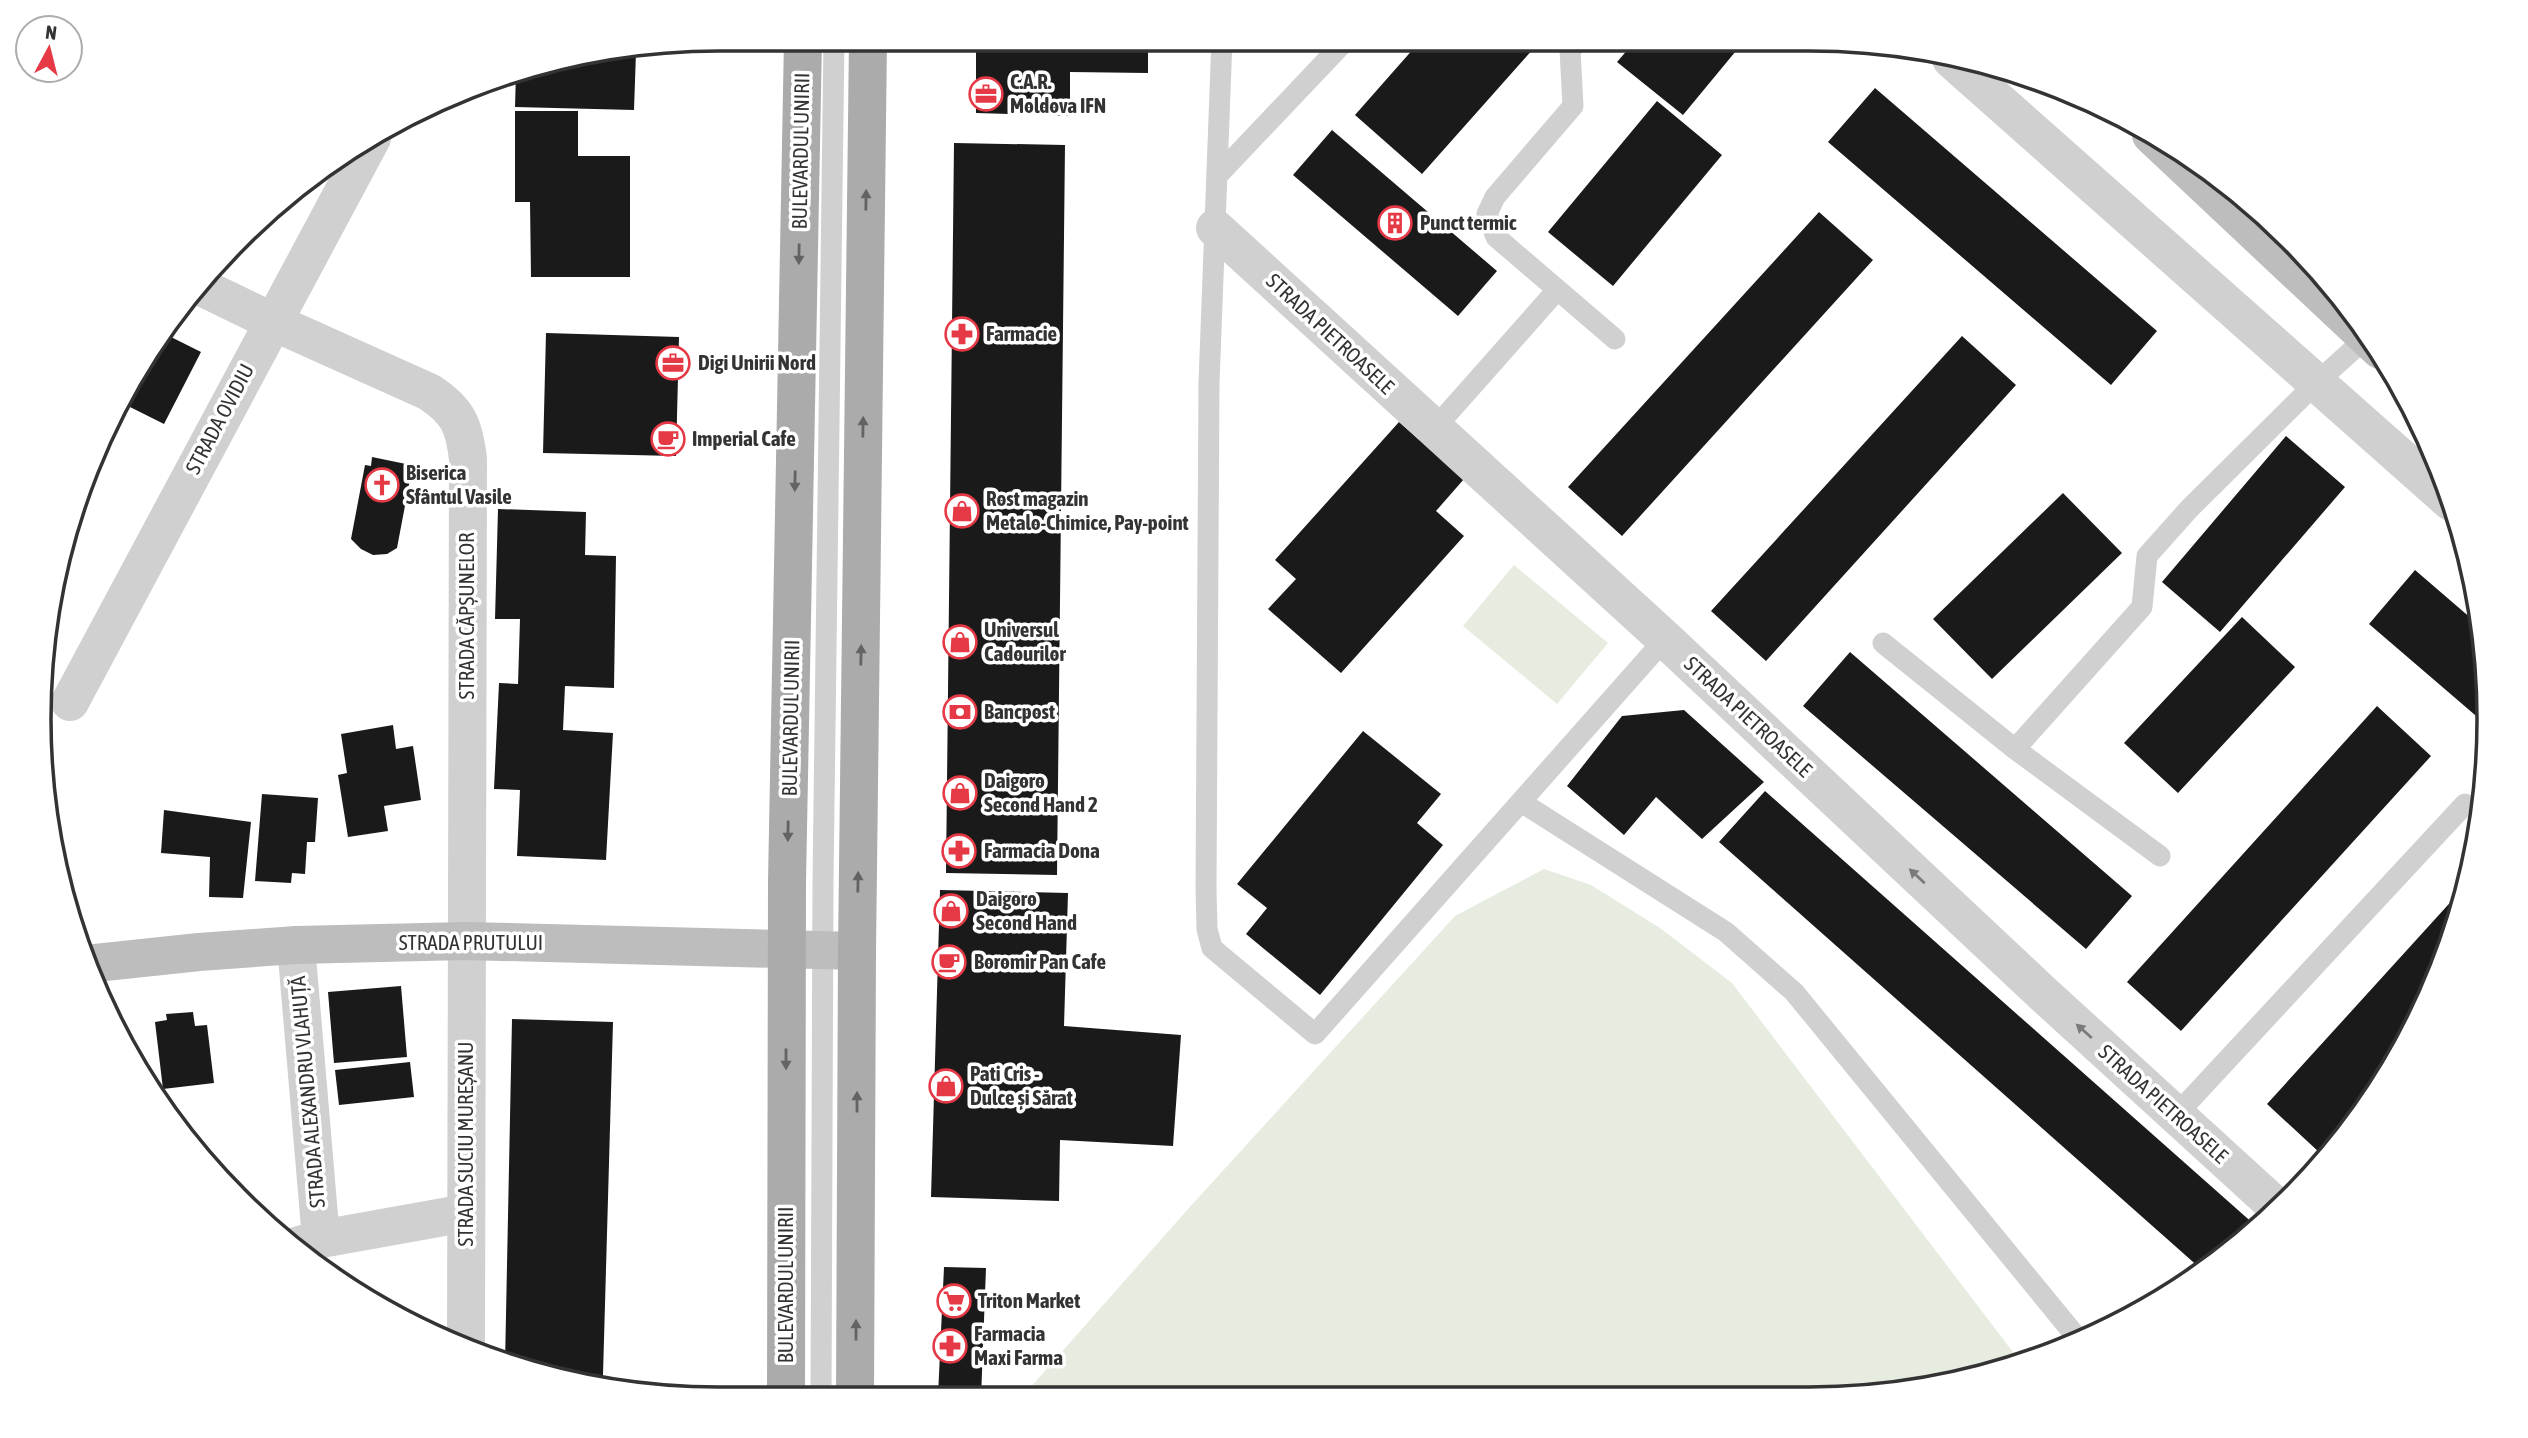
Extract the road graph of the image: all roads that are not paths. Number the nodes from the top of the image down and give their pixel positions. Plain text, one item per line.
1 (803, 51) edge
2 (834, 51) edge
3 (867, 51) edge
4 (1222, 51) edge
5 (1335, 51) edge
6 (1569, 51) edge
7 (1963, 70) edge
8 (364, 153) edge
9 (2183, 165) edge
10 (1218, 175) junction
11 (1215, 228) junction
12 (207, 290) edge
13 (1557, 290) junction
14 (2339, 312) edge
15 (271, 321) junction
16 (1615, 339) dead end
17 (2366, 349) edge
18 (2316, 383) junction
19 (1434, 429) junction
20 (2436, 489) edge
21 (1665, 639) junction
22 (1882, 643) dead end
23 (70, 702) dead end
24 (2015, 749) junction
25 (1521, 802) junction
26 (2465, 804) dead end
27 (2160, 856) dead end
28 (466, 941) junction
29 (296, 945) junction
30 (822, 949) junction
31 (97, 963) edge
32 (2176, 1115) junction
33 (2271, 1202) edge
34 (466, 1213) junction
35 (306, 1243) edge
36 (2073, 1332) edge
37 (466, 1337) edge
38 (787, 1387) edge
39 (821, 1387) edge
40 (854, 1387) edge

1 -> 30 main road, BULEVARDUL UNIRII
2 - 30 lane
30 -> 3 main road, BULEVARDUL UNIRII
4 - 10 lane
5 - 10 lane
6 - 13 lane
7 - 18 street
8 - 15 street, STRADA OVIDIU
9 - 14 street
10 - 11 lane
11 - 19 street, STRADA PIETROASELE
11 - 25 lane
12 - 15 street, STRADA CĂPȘUNELOR
13 - 16 lane
13 - 19 lane
15 - 23 street, STRADA OVIDIU
15 - 28 street, STRADA CĂPȘUNELOR
17 - 18 lane
18 - 20 street
18 - 24 lane
19 - 21 street, STRADA PIETROASELE
21 - 25 lane
32 -> 21 street, STRADA PIETROASELE
22 - 24 lane
24 - 27 lane
25 - 36 lane
26 - 32 lane
28 - 29 street, STRADA PRUTULUI
28 - 30 street, STRADA PRUTULUI
28 - 34 street, STRADA SUCIU MUREȘANU
29 - 31 street, STRADA PRUTULUI
29 - 35 street, STRADA ALEXANDRU VLAHUȚĂ
30 -> 38 main road, BULEVARDUL UNIRII
30 - 39 lane
40 -> 30 main road, BULEVARDUL UNIRII
32 - 33 street, STRADA PIETROASELE
34 - 35 street, STRADA ALEXANDRU VLAHUȚĂ
34 - 37 street, STRADA SUCIU MUREȘANU

